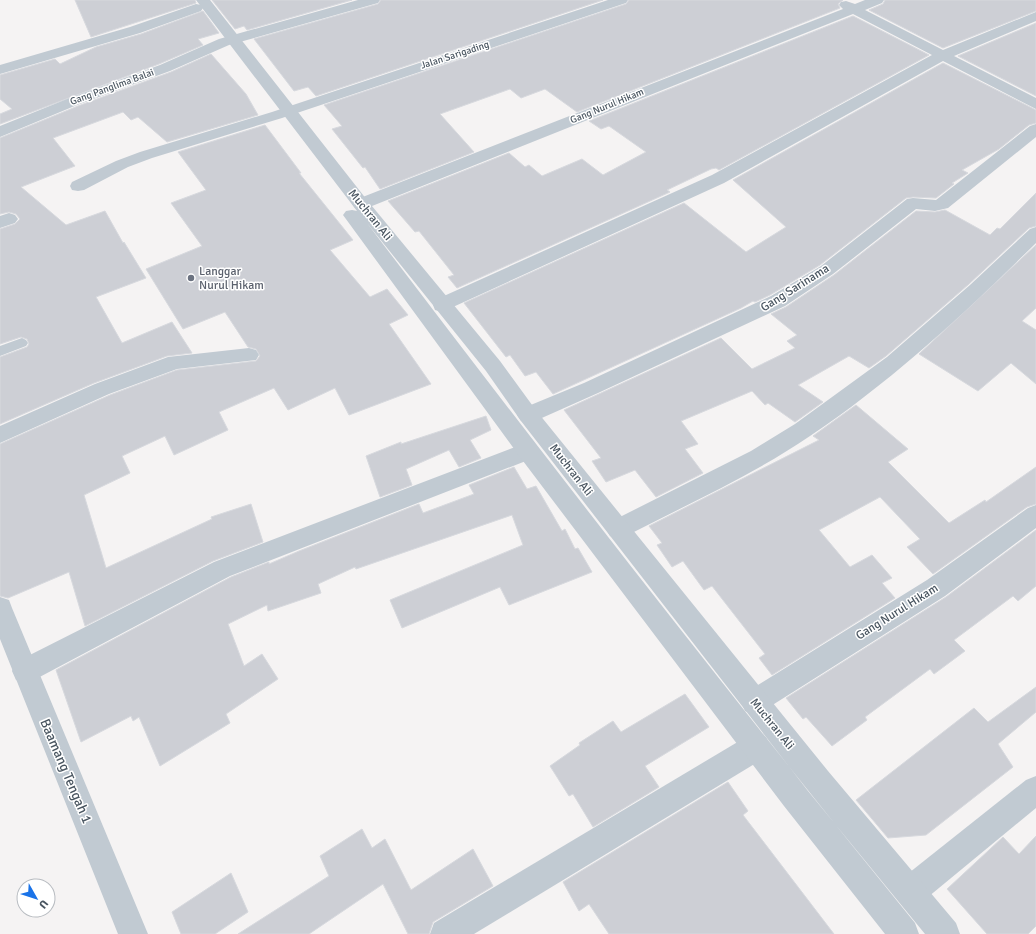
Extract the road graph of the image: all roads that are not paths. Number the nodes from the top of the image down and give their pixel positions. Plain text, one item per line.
1 (373, 0) edge
2 (620, 0) edge
3 (838, 0) edge
4 (877, 0) edge
5 (197, 3) edge
6 (853, 9) junction
7 (1036, 16) edge
8 (229, 41) junction
9 (942, 56) junction
10 (0, 70) edge
11 (1036, 104) edge
12 (283, 113) junction
13 (1036, 129) edge
14 (0, 132) edge
15 (78, 186) dead end
16 (361, 204) junction
17 (1036, 232) edge
18 (442, 305) junction
19 (22, 343) dead end
20 (0, 351) edge
21 (249, 355) dead end
22 (528, 415) junction
23 (0, 435) edge
24 (528, 451) junction
25 (575, 475) junction
26 (554, 484) junction
27 (1036, 515) edge
28 (618, 529) junction
29 (0, 608) edge
30 (25, 671) junction
31 (754, 702) junction
32 (756, 747) junction
33 (818, 781) junction
34 (1036, 790) edge
35 (794, 796) junction
36 (911, 891) junction
37 (133, 934) edge
38 (445, 934) edge
39 (904, 934) edge
40 (945, 934) edge

1 - 8 street, Gang Panglima Balai
2 - 12 street, Jalan Sarigading
3 - 6 street
4 - 6 street, Gang Nurul Hikam
5 - 8 street, Muchran Ali
5 - 10 street
6 - 9 street
6 - 16 street, Gang Nurul Hikam
7 - 9 street
8 - 12 street, Muchran Ali
8 - 14 street, Gang Panglima Balai
9 - 11 street
9 - 18 street
12 - 15 street, Jalan Sarigading
12 - 16 street, Muchran Ali
12 - 24 street, Muchran Ali
13 - 22 street, Gang Sarinama
16 - 18 street, Muchran Ali
17 - 28 street
18 - 22 street, Muchran Ali
19 - 20 lane
21 - 23 street
22 - 25 street, Muchran Ali
24 - 26 street, Muchran Ali
24 - 30 street
25 - 26 street
25 - 28 street, Muchran Ali
26 - 32 street, Muchran Ali
27 - 31 street, Gang Nurul Hikam
28 - 31 street, Muchran Ali
29 - 30 street, Baamang Tengah 1
30 - 37 street, Baamang Tengah 1
31 - 33 street, Muchran Ali
32 - 35 street, Muchran Ali
32 - 38 street
33 - 35 street
33 - 36 street, Muchran Ali
34 - 36 street
35 - 39 street, Muchran Ali
36 - 40 street, Muchran Ali

